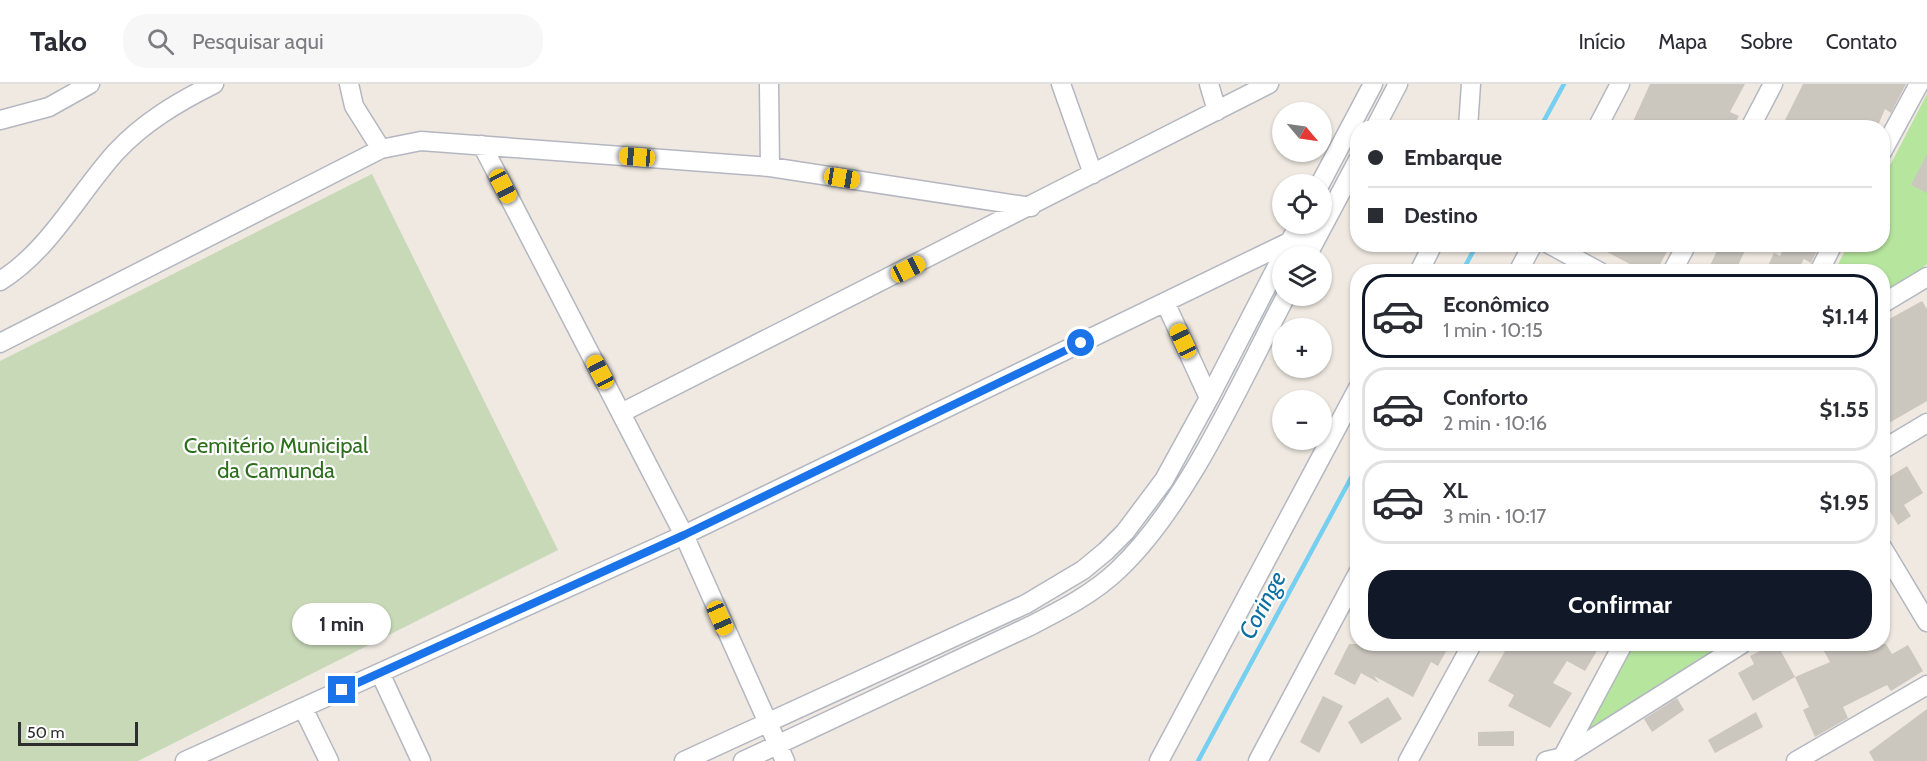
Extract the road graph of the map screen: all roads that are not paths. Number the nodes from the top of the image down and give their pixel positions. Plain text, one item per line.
1 (90, 84) edge
2 (214, 84) edge
3 (349, 84) edge
4 (769, 84) edge
5 (1062, 84) edge
6 (1209, 84) edge
7 (1269, 84) edge
8 (1373, 84) edge
9 (1398, 84) edge
10 (1471, 84) edge
11 (1620, 84) edge
12 (1773, 84) edge
13 (1919, 84) edge
14 (1217, 111) junction
15 (0, 120) edge
16 (1354, 120) edge
17 (1379, 120) edge
18 (1469, 120) edge
19 (1600, 120) edge
20 (1754, 120) edge
21 (1350, 127) edge
22 (1890, 137) edge
23 (482, 145) junction
24 (381, 149) junction
25 (770, 167) junction
26 (1093, 174) junction
27 (1325, 174) edge
28 (1350, 175) edge
29 (1031, 207) junction
30 (1293, 234) edge
31 (1316, 239) junction
32 (1289, 242) junction
33 (1312, 246) edge
34 (1564, 252) edge
35 (1585, 264) edge
36 (1927, 277) edge
37 (0, 281) edge
38 (1890, 299) edge
39 (1165, 302) junction
40 (1281, 306) edge
41 (0, 343) edge
42 (1209, 398) junction
43 (1350, 403) edge
44 (621, 413) junction
45 (1927, 423) edge
46 (1890, 445) edge
47 (684, 535) junction
48 (1890, 560) edge
49 (1350, 588) edge
50 (1927, 622) edge
51 (1468, 651) edge
52 (1619, 651) edge
53 (1731, 651) edge
54 (380, 673) junction
55 (1927, 684) edge
56 (303, 708) junction
57 (766, 722) junction
58 (776, 745) junction
59 (1554, 759) edge
60 (185, 761) edge
61 (329, 761) edge
62 (421, 761) edge
63 (684, 761) edge
64 (743, 761) edge
65 (785, 761) edge
66 (1159, 761) edge
67 (1258, 761) edge
68 (1408, 761) edge
69 (1796, 761) edge

1 - 15 street
2 - 37 street
3 - 24 street
4 - 25 street
5 - 26 street
6 - 14 street
7 - 14 street
8 - 16 street
9 - 17 street
10 - 18 street
11 - 19 street
12 - 20 street
13 - 22 street
14 - 26 street
21 - 27 street
23 - 24 street
23 - 25 street
23 - 44 street
24 - 41 street
25 - 29 street
26 - 29 street
28 - 31 street
29 - 44 street
30 - 32 street
31 - 32 street
31 - 33 street
32 - 39 street
32 - 42 street
34 - 35 street
36 - 38 street
39 - 42 street
39 - 47 street
40 - 58 street
42 - 57 street
43 - 66 street
44 - 47 street
45 - 46 street
47 - 54 street
47 - 57 street
48 - 50 street
49 - 67 street
51 - 68 street
52 - 59 street
53 - 59 street
54 - 56 street
54 - 62 street
55 - 69 street
56 - 60 street
56 - 61 street
57 - 58 street
57 - 63 street
58 - 64 street
58 - 65 street

